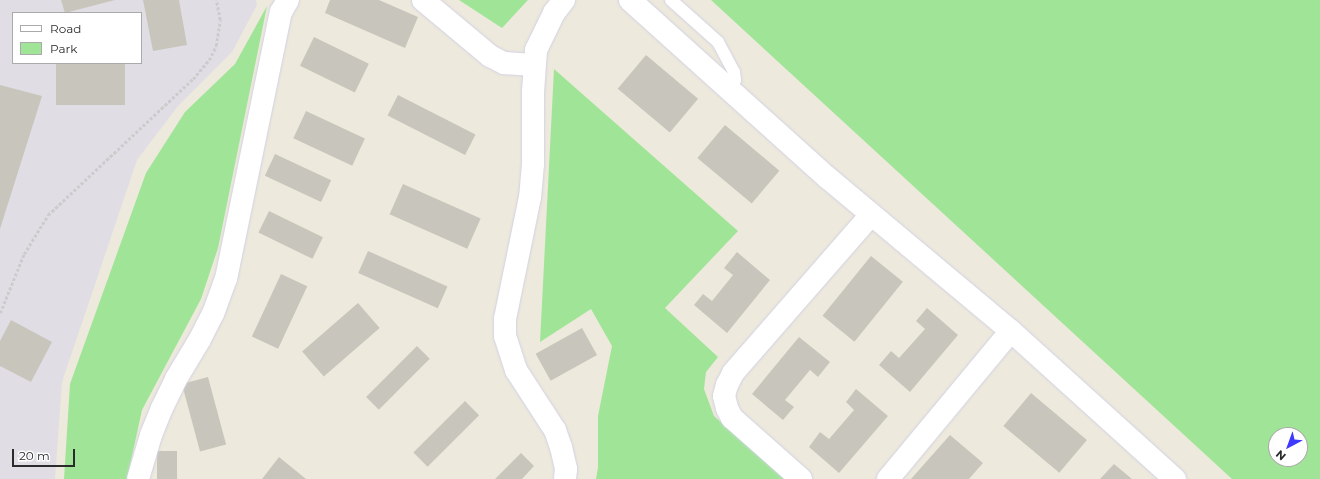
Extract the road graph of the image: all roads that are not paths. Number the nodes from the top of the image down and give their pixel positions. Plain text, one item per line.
1 (288, 0) edge
2 (423, 0) edge
3 (564, 0) edge
4 (630, 0) edge
5 (671, 0) edge
6 (534, 66) junction
7 (730, 90) junction
8 (871, 215) junction
9 (1011, 331) junction
10 (138, 479) edge
11 (565, 479) edge
12 (801, 479) edge
13 (888, 479) edge
14 (1175, 479) edge

1 - 10 street
2 - 6 street
3 - 6 street
4 - 7 street
5 - 7 lane
6 - 11 street
7 - 8 street
8 - 9 street
8 - 12 street
9 - 13 street
9 - 14 street

